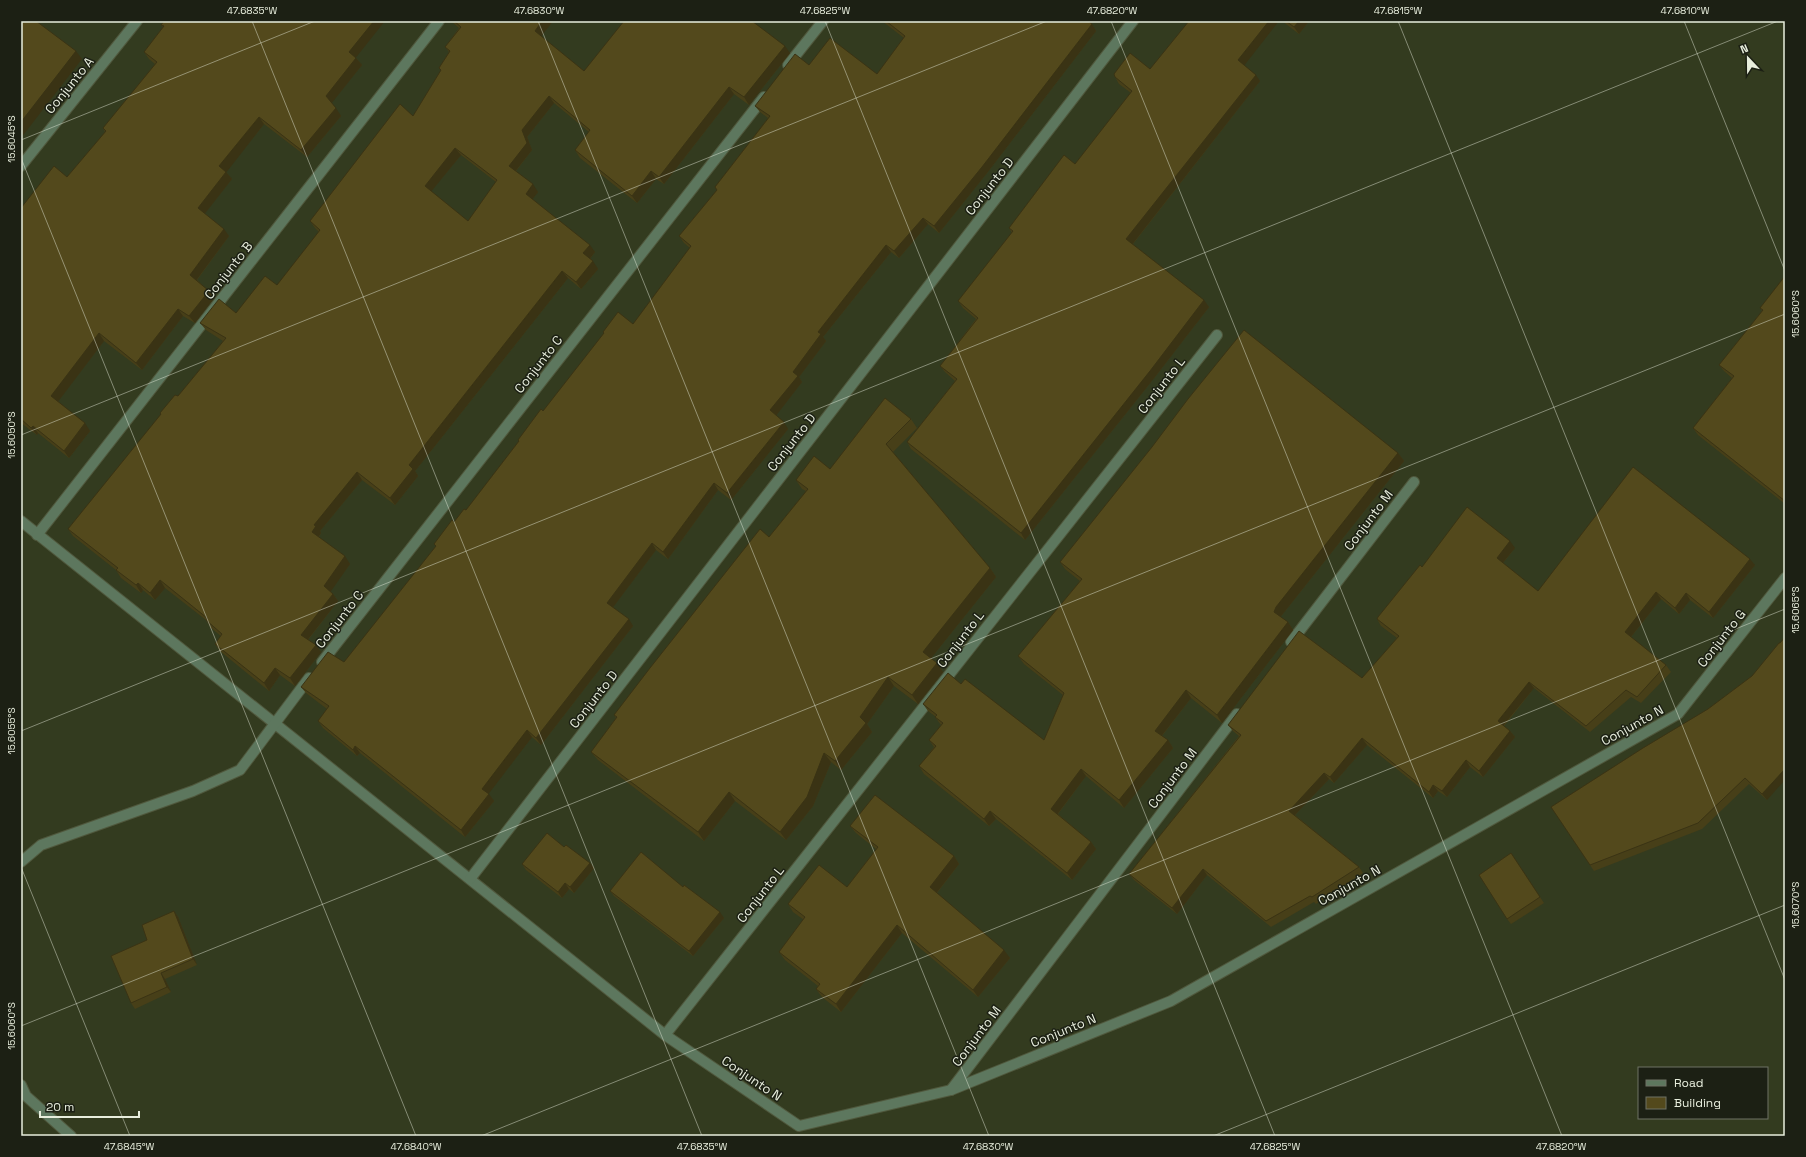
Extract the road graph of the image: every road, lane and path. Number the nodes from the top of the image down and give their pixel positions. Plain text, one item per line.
1 (137, 21) edge
2 (439, 21) edge
3 (823, 21) edge
4 (1133, 21) edge
5 (784, 71) edge
6 (769, 90) edge
7 (21, 166) edge
8 (1217, 335) dead end
9 (1414, 482) dead end
10 (21, 521) edge
11 (37, 535) junction
12 (1785, 578) edge
13 (1284, 653) edge
14 (1245, 703) edge
15 (1678, 714) joint
16 (274, 723) junction
17 (21, 862) edge
18 (470, 879) junction
19 (665, 1035) junction
20 (21, 1085) edge
21 (951, 1090) junction
22 (71, 1136) edge

1 - 7 street, Conjunto A
2 - 11 street, Conjunto B
3 - 5 street
4 - 18 street, Conjunto D
6 - 16 street, Conjunto C
8 - 19 street, Conjunto L
9 - 13 street, Conjunto M
10 - 11 street, Conjunto N
11 - 16 street, Conjunto N
12 - 15 street, Conjunto G
14 - 21 street, Conjunto M
15 - 21 street, Conjunto N
16 - 17 street, Conjunto C
16 - 18 street, Conjunto N
18 - 19 street, Conjunto N
19 - 21 street, Conjunto N
20 - 22 street

